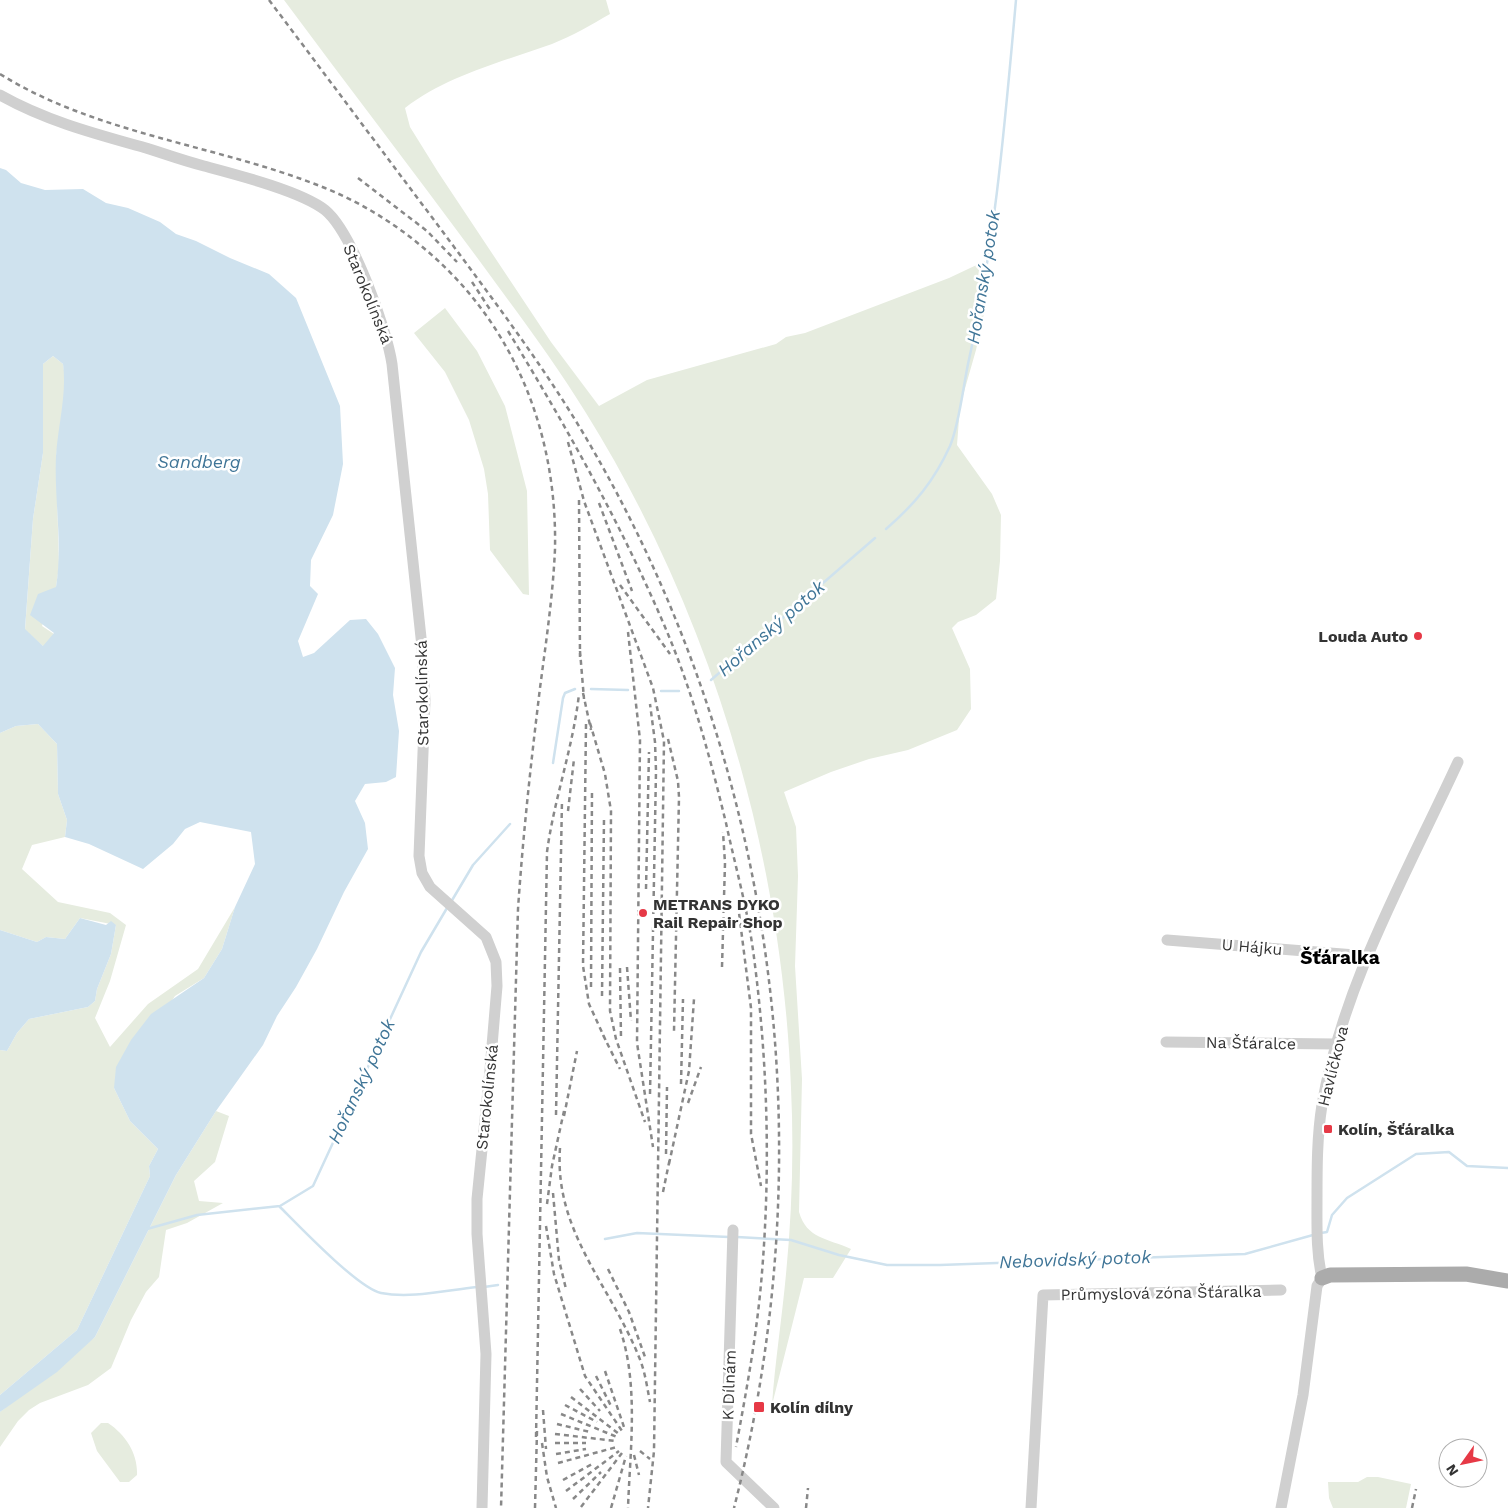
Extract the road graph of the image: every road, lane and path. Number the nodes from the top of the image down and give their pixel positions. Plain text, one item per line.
1 (0, 95) edge
2 (1458, 762) dead end
3 (1167, 940) dead end
4 (1368, 956) junction
5 (1166, 1042) dead end
6 (1336, 1044) junction
7 (733, 1236) dead end
8 (1508, 1268) edge
9 (1466, 1274) junction
10 (1322, 1278) junction
11 (1508, 1281) edge
12 (1508, 1288) edge
13 (1281, 1290) dead end
14 (482, 1508) edge
15 (774, 1508) edge
16 (1031, 1508) edge
17 (1281, 1508) edge

1 - 14 street, Starokolínská
2 - 4 street, Havlíčkova
3 - 4 street, U Hájku
4 - 6 street, Havlíčkova
5 - 6 street, Na Šťáralce
6 - 10 street, Havlíčkova
7 - 15 street, K Dílnám
8 - 9 main road
9 - 10 main road
9 - 11 main road
9 - 12 main road
10 - 17 street, Havlíčkova
13 - 16 street, Průmyslová zóna Šťáralka

